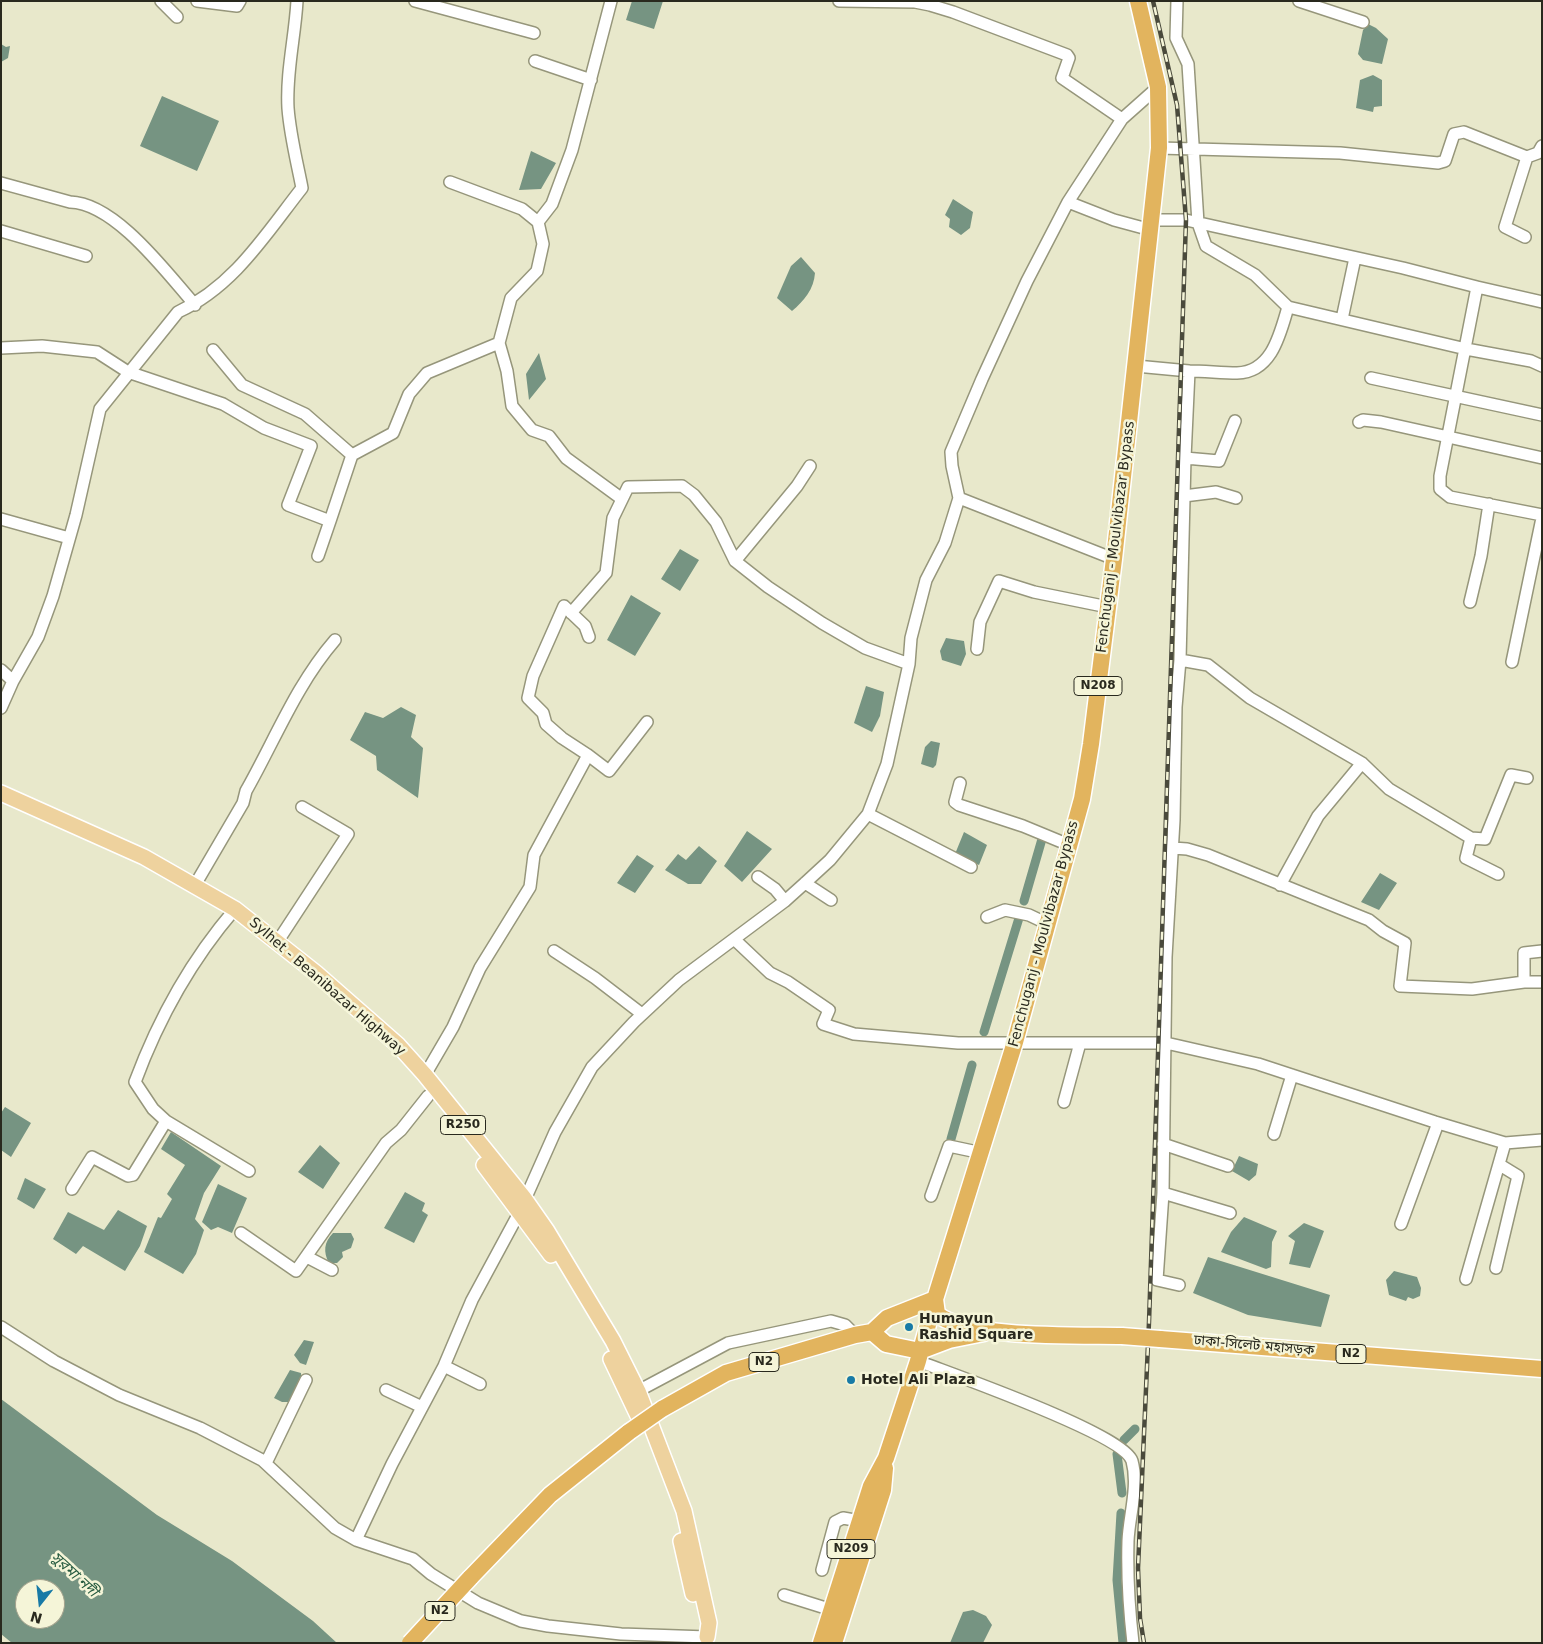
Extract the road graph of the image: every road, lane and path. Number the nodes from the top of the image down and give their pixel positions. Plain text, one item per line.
1 (161, 1) edge
2 (197, 1) edge
3 (240, 1) edge
4 (297, 1) edge
5 (415, 1) edge
6 (611, 1) edge
7 (839, 1) edge
8 (1138, 1) edge
9 (1177, 1) edge
10 (1299, 1) edge
11 (930, 3) edge
12 (177, 17) dead end
13 (1363, 22) dead end
14 (534, 33) dead end
15 (534, 61) dead end
16 (591, 80) junction
17 (1158, 87) junction
18 (1122, 119) junction
19 (1159, 148) junction
20 (1194, 149) junction
21 (1537, 154) edge
22 (450, 182) dead end
23 (1, 183) edge
24 (1068, 202) junction
25 (538, 222) junction
26 (1198, 223) junction
27 (1152, 225) junction
28 (1, 231) edge
29 (1525, 237) dead end
30 (86, 256) dead end
31 (1355, 258) junction
32 (1477, 288) junction
33 (1542, 302) edge
34 (194, 304) junction
35 (1288, 307) junction
36 (1342, 319) junction
37 (499, 343) junction
38 (1, 348) edge
39 (1466, 349) junction
40 (212, 350) dead end
41 (1136, 366) junction
42 (1542, 366) edge
43 (1189, 371) junction
44 (128, 372) junction
45 (1371, 378) dead end
46 (1457, 396) junction
47 (1542, 415) edge
48 (1234, 422) dead end
49 (1359, 422) dead end
50 (1448, 438) junction
51 (352, 455) junction
52 (1185, 458) junction
53 (1542, 458) edge
54 (810, 466) dead end
55 (1184, 496) junction
56 (959, 498) junction
57 (1236, 498) dead end
58 (622, 499) junction
59 (1489, 504) junction
60 (1542, 516) edge
61 (1, 519) edge
62 (330, 521) junction
63 (69, 538) junction
64 (318, 556) dead end
65 (1114, 559) junction
66 (735, 561) junction
67 (1470, 602) dead end
68 (1108, 607) junction
69 (571, 613) junction
70 (589, 637) dead end
71 (335, 640) dead end
72 (978, 649) dead end
73 (1180, 660) junction
74 (1512, 662) dead end
75 (909, 664) junction
76 (1, 670) edge
77 (13, 681) junction
78 (1, 708) edge
79 (647, 722) dead end
80 (588, 755) junction
81 (1362, 763) junction
82 (1527, 778) dead end
83 (960, 783) dead end
84 (1, 793) edge
85 (1, 801) edge
86 (302, 807) dead end
87 (868, 814) junction
88 (1471, 838) junction
89 (1069, 845) junction
90 (1173, 848) junction
91 (971, 867) dead end
92 (1498, 874) dead end
93 (758, 877) dead end
94 (805, 883) junction
95 (195, 885) junction
96 (1280, 885) junction
97 (831, 900) dead end
98 (786, 901) junction
99 (232, 912) junction
100 (987, 917) dead end
101 (1048, 924) junction
102 (734, 939) junction
103 (278, 941) junction
104 (554, 951) dead end
105 (1542, 951) edge
106 (1524, 982) junction
107 (1542, 982) edge
108 (642, 1014) junction
109 (1015, 1042) junction
110 (1166, 1042) junction
111 (1080, 1043) junction
112 (424, 1075) junction
113 (1292, 1075) junction
114 (428, 1096) junction
115 (1064, 1102) dead end
116 (166, 1121) junction
117 (1438, 1123) junction
118 (1274, 1134) dead end
119 (1542, 1140) edge
120 (1505, 1143) junction
121 (1163, 1144) junction
122 (982, 1153) junction
123 (1500, 1165) junction
124 (1228, 1166) dead end
125 (249, 1171) dead end
126 (72, 1189) dead end
127 (1163, 1193) junction
128 (931, 1196) dead end
129 (522, 1205) junction
130 (1230, 1213) dead end
131 (1401, 1224) dead end
132 (240, 1233) dead end
133 (307, 1257) junction
134 (1496, 1268) dead end
135 (332, 1270) dead end
136 (1466, 1279) dead end
137 (1179, 1285) dead end
138 (934, 1299) junction
139 (1, 1327) edge
140 (997, 1331) junction
141 (872, 1332) junction
142 (855, 1335) junction
143 (919, 1356) junction
144 (444, 1366) junction
145 (1542, 1369) edge
146 (306, 1380) dead end
147 (480, 1384) dead end
148 (386, 1390) dead end
149 (638, 1391) junction
150 (422, 1406) junction
151 (886, 1458) junction
152 (266, 1463) junction
153 (860, 1521) junction
154 (356, 1540) junction
155 (822, 1570) dead end
156 (784, 1595) dead end
157 (832, 1610) junction
158 (708, 1640) edge
159 (410, 1643) edge
160 (821, 1643) edge
161 (834, 1643) edge
162 (1133, 1643) edge

1 - 12 street
2 - 3 street
4 - 34 street
5 - 14 street
6 - 16 street
7 - 11 street
8 - 17 highway, Fenchuganj - Moulvibazar Bypass / N208
9 - 20 street
10 - 13 street
11 - 18 street
15 - 16 street
16 - 25 street
17 - 18 street
17 - 19 highway, Fenchuganj - Moulvibazar Bypass / N208
18 - 24 street
19 - 20 street
19 - 27 highway, Fenchuganj - Moulvibazar Bypass / N208
20 - 21 street
20 - 26 street
21 - 29 street
22 - 25 street
23 - 34 street
24 - 27 street
24 - 56 street
25 - 37 street
26 - 27 street
26 - 31 street
26 - 35 street
27 - 41 highway, Fenchuganj - Moulvibazar Bypass / N208
28 - 30 street
31 - 32 street
31 - 36 street
32 - 33 street
32 - 39 street
34 - 44 street
35 - 36 street
35 - 43 street
36 - 39 street
37 - 51 street
37 - 58 street
38 - 44 street
39 - 42 street
39 - 46 street
40 - 51 street
41 - 43 street
41 - 65 highway, Fenchuganj - Moulvibazar Bypass / N208
43 - 52 street
44 - 62 street
44 - 63 street
45 - 46 street
46 - 47 street
46 - 50 street
48 - 52 street
49 - 50 street
50 - 53 street
50 - 59 street
51 - 62 street
52 - 55 street
54 - 66 street
55 - 57 street
55 - 73 street
56 - 65 street
56 - 75 street
58 - 66 street
58 - 69 street
59 - 60 street
59 - 67 street
60 - 74 street
61 - 63 street
62 - 64 street
63 - 77 street
65 - 68 highway, Fenchuganj - Moulvibazar Bypass / N208
66 - 75 street
68 - 72 street
68 - 89 highway, Fenchuganj - Moulvibazar Bypass / N208
69 - 70 street
69 - 80 street
71 - 95 street
73 - 81 street
73 - 90 street
75 - 87 street
76 - 77 street
77 - 78 street
79 - 80 street
80 - 112 street
81 - 88 street
81 - 96 street
82 - 88 street
83 - 89 street
84 - 95 main road, Sylhet - Beanibazar Highway / R250
85 - 99 main road, Sylhet - Beanibazar Highway / R250
86 - 103 street
87 - 91 street
87 - 94 street
88 - 92 street
89 - 101 highway, Fenchuganj - Moulvibazar Bypass / N208
90 - 96 street
90 - 110 street
93 - 98 street
94 - 97 street
94 - 98 street
95 - 99 main road, Sylhet - Beanibazar Highway / R250
96 - 106 street
98 - 102 street
99 - 103 main road, Sylhet - Beanibazar Highway / R250
99 - 114 main road, Sylhet - Beanibazar Highway / R250
99 - 116 street
100 - 101 street
101 - 109 highway, Fenchuganj - Moulvibazar Bypass / N208
102 - 108 street
102 - 109 street
103 - 112 main road, Sylhet - Beanibazar Highway / R250
104 - 108 street
105 - 106 street
106 - 107 street
108 - 129 street
109 - 111 street
109 - 122 highway, Fenchuganj - Moulvibazar Bypass / N208
110 - 111 street
110 - 113 street
110 - 121 street
111 - 115 street
112 - 129 main road, Sylhet - Beanibazar Highway / R250
113 - 117 street
113 - 118 street
114 - 129 main road, Sylhet - Beanibazar Highway / R250
114 - 133 street
116 - 125 street
116 - 126 street
117 - 120 street
117 - 131 street
119 - 120 street
120 - 123 street
121 - 124 street
121 - 127 street
122 - 128 street
122 - 138 highway, Fenchuganj - Moulvibazar Bypass / N208
123 - 134 street
123 - 136 street
127 - 130 street
127 - 137 street
129 - 144 street
129 - 149 main road, Sylhet - Beanibazar Highway / R250
129 - 158 main road, Sylhet - Beanibazar Highway / R250
132 - 133 street
133 - 135 street
138 - 140 highway, ঢাকা-সিলেট মহাসড়ক / N2
138 - 141 highway, N2
138 - 143 highway, Fenchuganj - Moulvibazar Bypass / N208
139 - 152 street
140 - 143 highway, ঢাকা-সিলেট মহাসড়ক / N2
140 - 145 highway, ঢাকা-সিলেট মহাসড়ক / N2, bridge
141 - 142 highway, N2
141 - 143 highway
142 - 149 street
142 - 159 highway, N2, bridge
143 - 151 highway, N209
143 - 162 street
144 - 147 street
144 - 150 street
146 - 152 street
148 - 150 street
149 - 158 main road, Sylhet - Beanibazar Highway / R250
150 - 154 street
151 - 153 highway, N209
151 - 161 highway, N209
152 - 154 street
153 - 155 street
153 - 157 highway, N209
154 - 158 street
156 - 157 street
157 - 160 highway, N209

